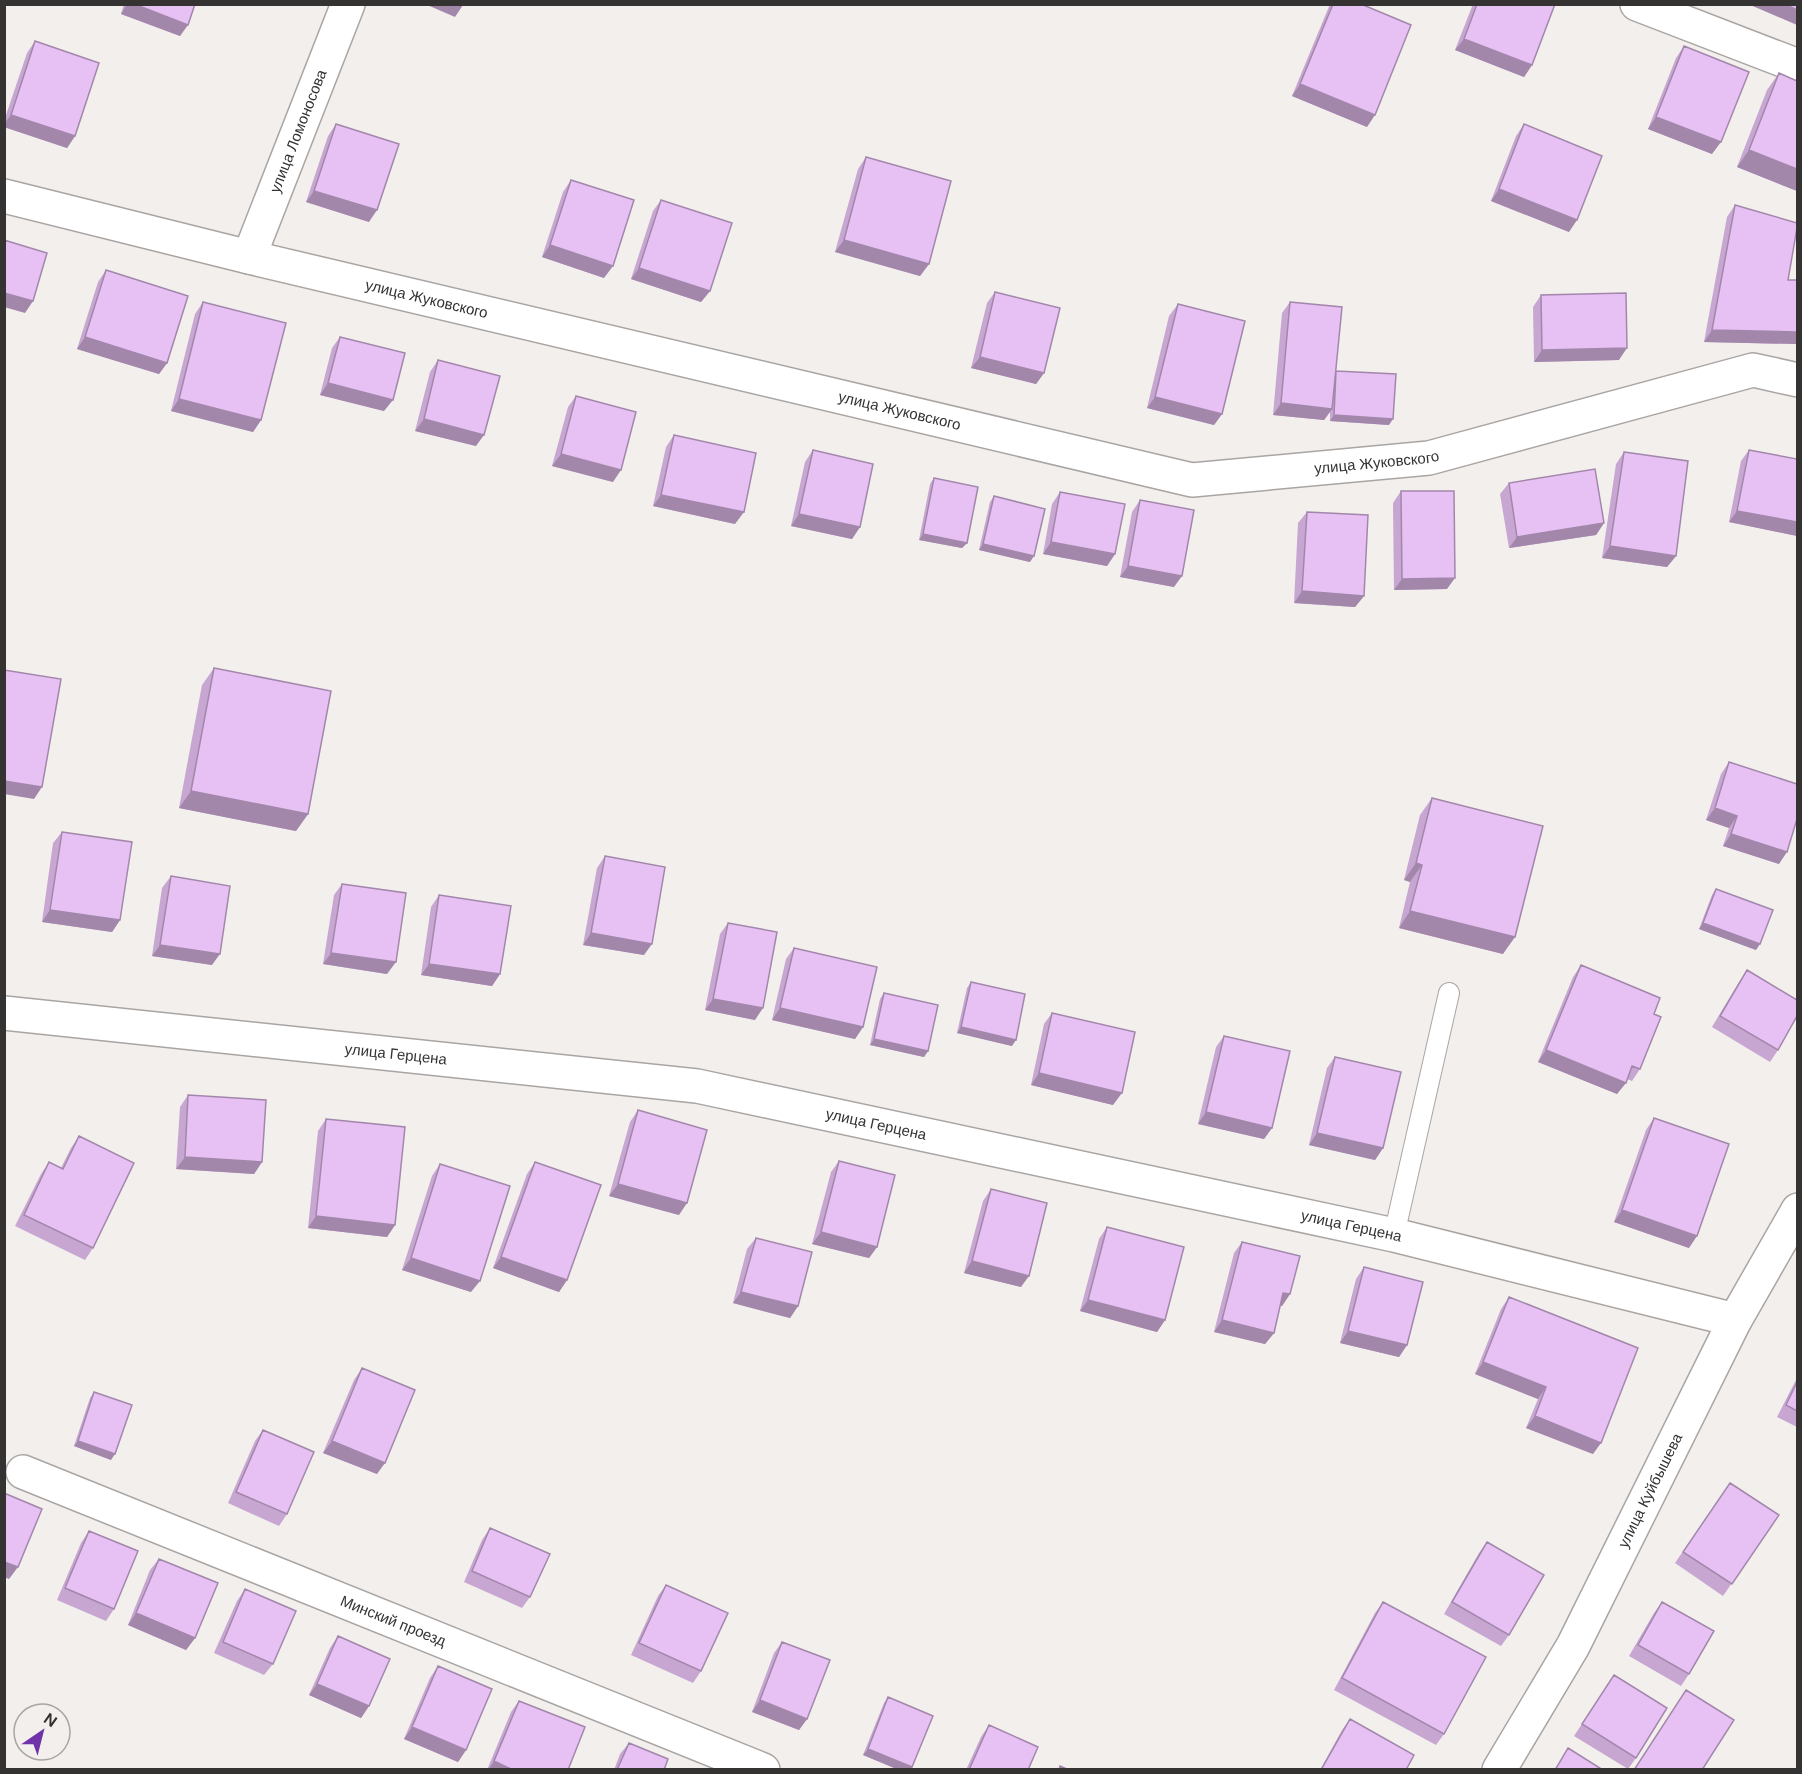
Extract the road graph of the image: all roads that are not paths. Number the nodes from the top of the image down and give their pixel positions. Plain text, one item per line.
1 (348, 4) edge
2 (1637, 4) edge
3 (1797, 66) edge
4 (4, 196) edge
5 (249, 257) junction
6 (1797, 380) edge
7 (1449, 993) dead end
8 (4, 1013) edge
9 (1797, 1210) edge
10 (1394, 1235) junction
11 (1735, 1320) junction
12 (23, 1472) dead end
13 (763, 1770) edge
14 (1498, 1770) edge

1 - 5 street, улица Ломоносова
2 - 3 street
4 - 5 street, улица Жуковского
5 - 6 street, улица Жуковского
7 - 10 lane
8 - 10 street, улица Герцена
9 - 11 street, улица Куйбышева
10 - 11 street, улица Герцена
11 - 14 street, улица Куйбышева
12 - 13 street, Минский проезд

